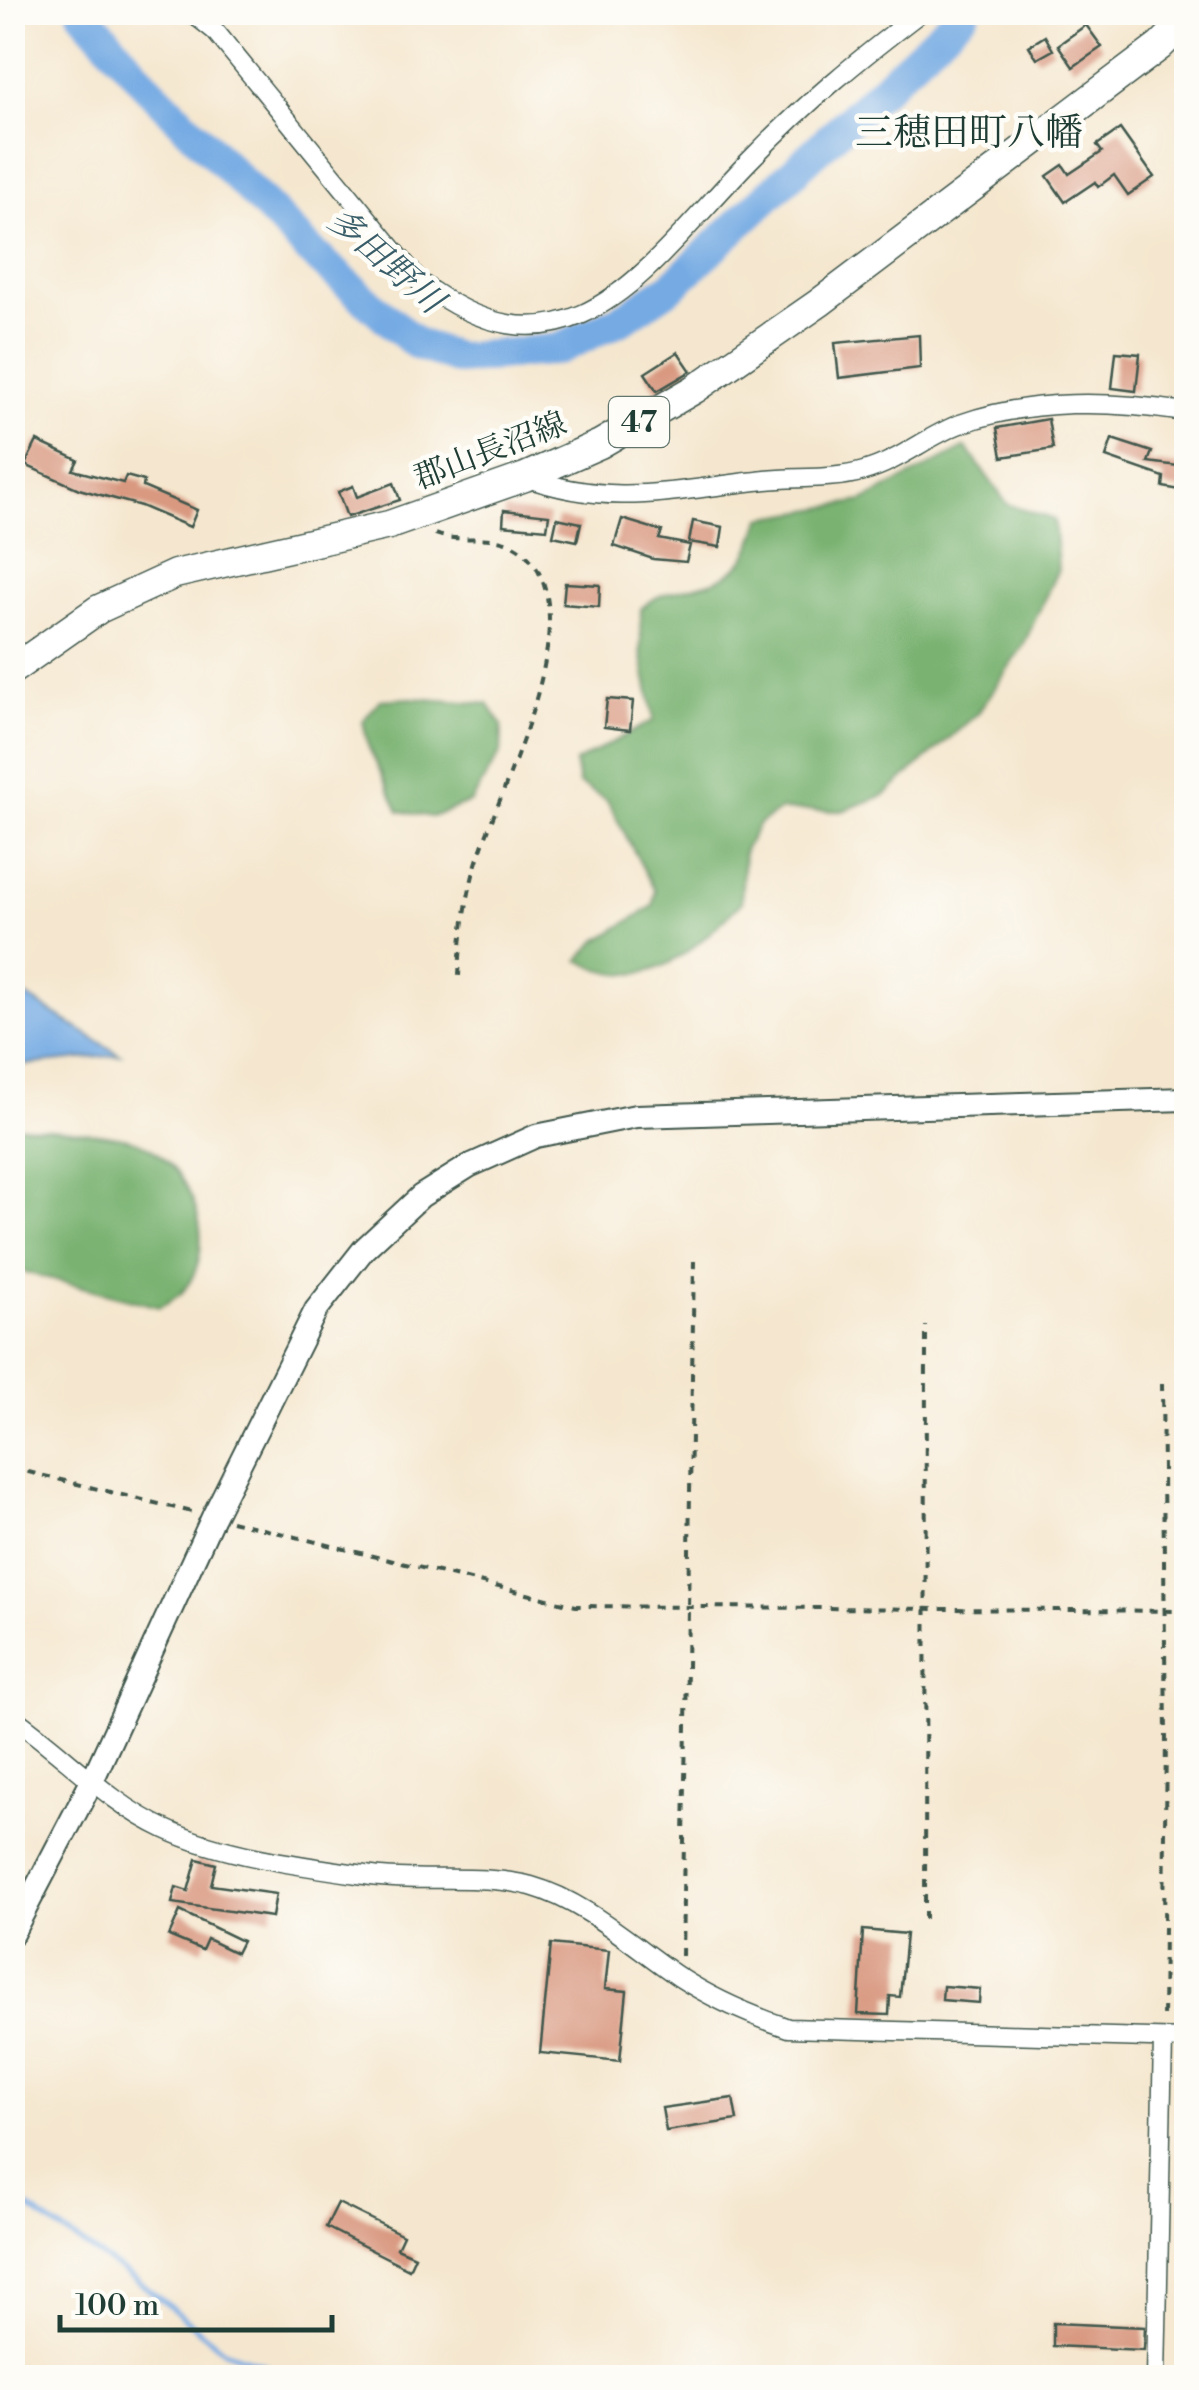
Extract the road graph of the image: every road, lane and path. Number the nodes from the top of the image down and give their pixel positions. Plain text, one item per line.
1 (190, 12) edge
2 (921, 12) edge
3 (1186, 20) edge
4 (1186, 412) edge
5 (525, 477) junction
6 (425, 512) junction
7 (12, 670) edge
8 (459, 978) dead end
9 (1186, 1099) edge
10 (694, 1261) dead end
11 (926, 1326) dead end
12 (1162, 1383) dead end
13 (12, 1468) edge
14 (213, 1517) junction
15 (927, 1609) junction
16 (685, 1610) junction
17 (1164, 1611) junction
18 (1186, 1611) edge
19 (12, 1717) edge
20 (92, 1780) junction
21 (924, 1920) dead end
22 (12, 1934) edge
23 (682, 1978) junction
24 (1163, 2038) junction
25 (1186, 2039) edge
26 (1156, 2378) edge

1 - 2 street
3 - 5 main road, 郡山長沼線 / 47
4 - 5 street
5 - 6 main road, 郡山長沼線 / 47
6 - 7 main road, 郡山長沼線 / 47
6 - 8 path
9 - 14 street
10 - 16 path
11 - 15 path
12 - 17 path
13 - 14 path
14 - 16 path
14 - 20 street
15 - 16 path
15 - 17 path
15 - 21 path
16 - 23 path
17 - 18 path
17 - 24 path
19 - 20 street
20 - 22 street
20 - 23 street
23 - 24 street
24 - 25 street
24 - 26 street

